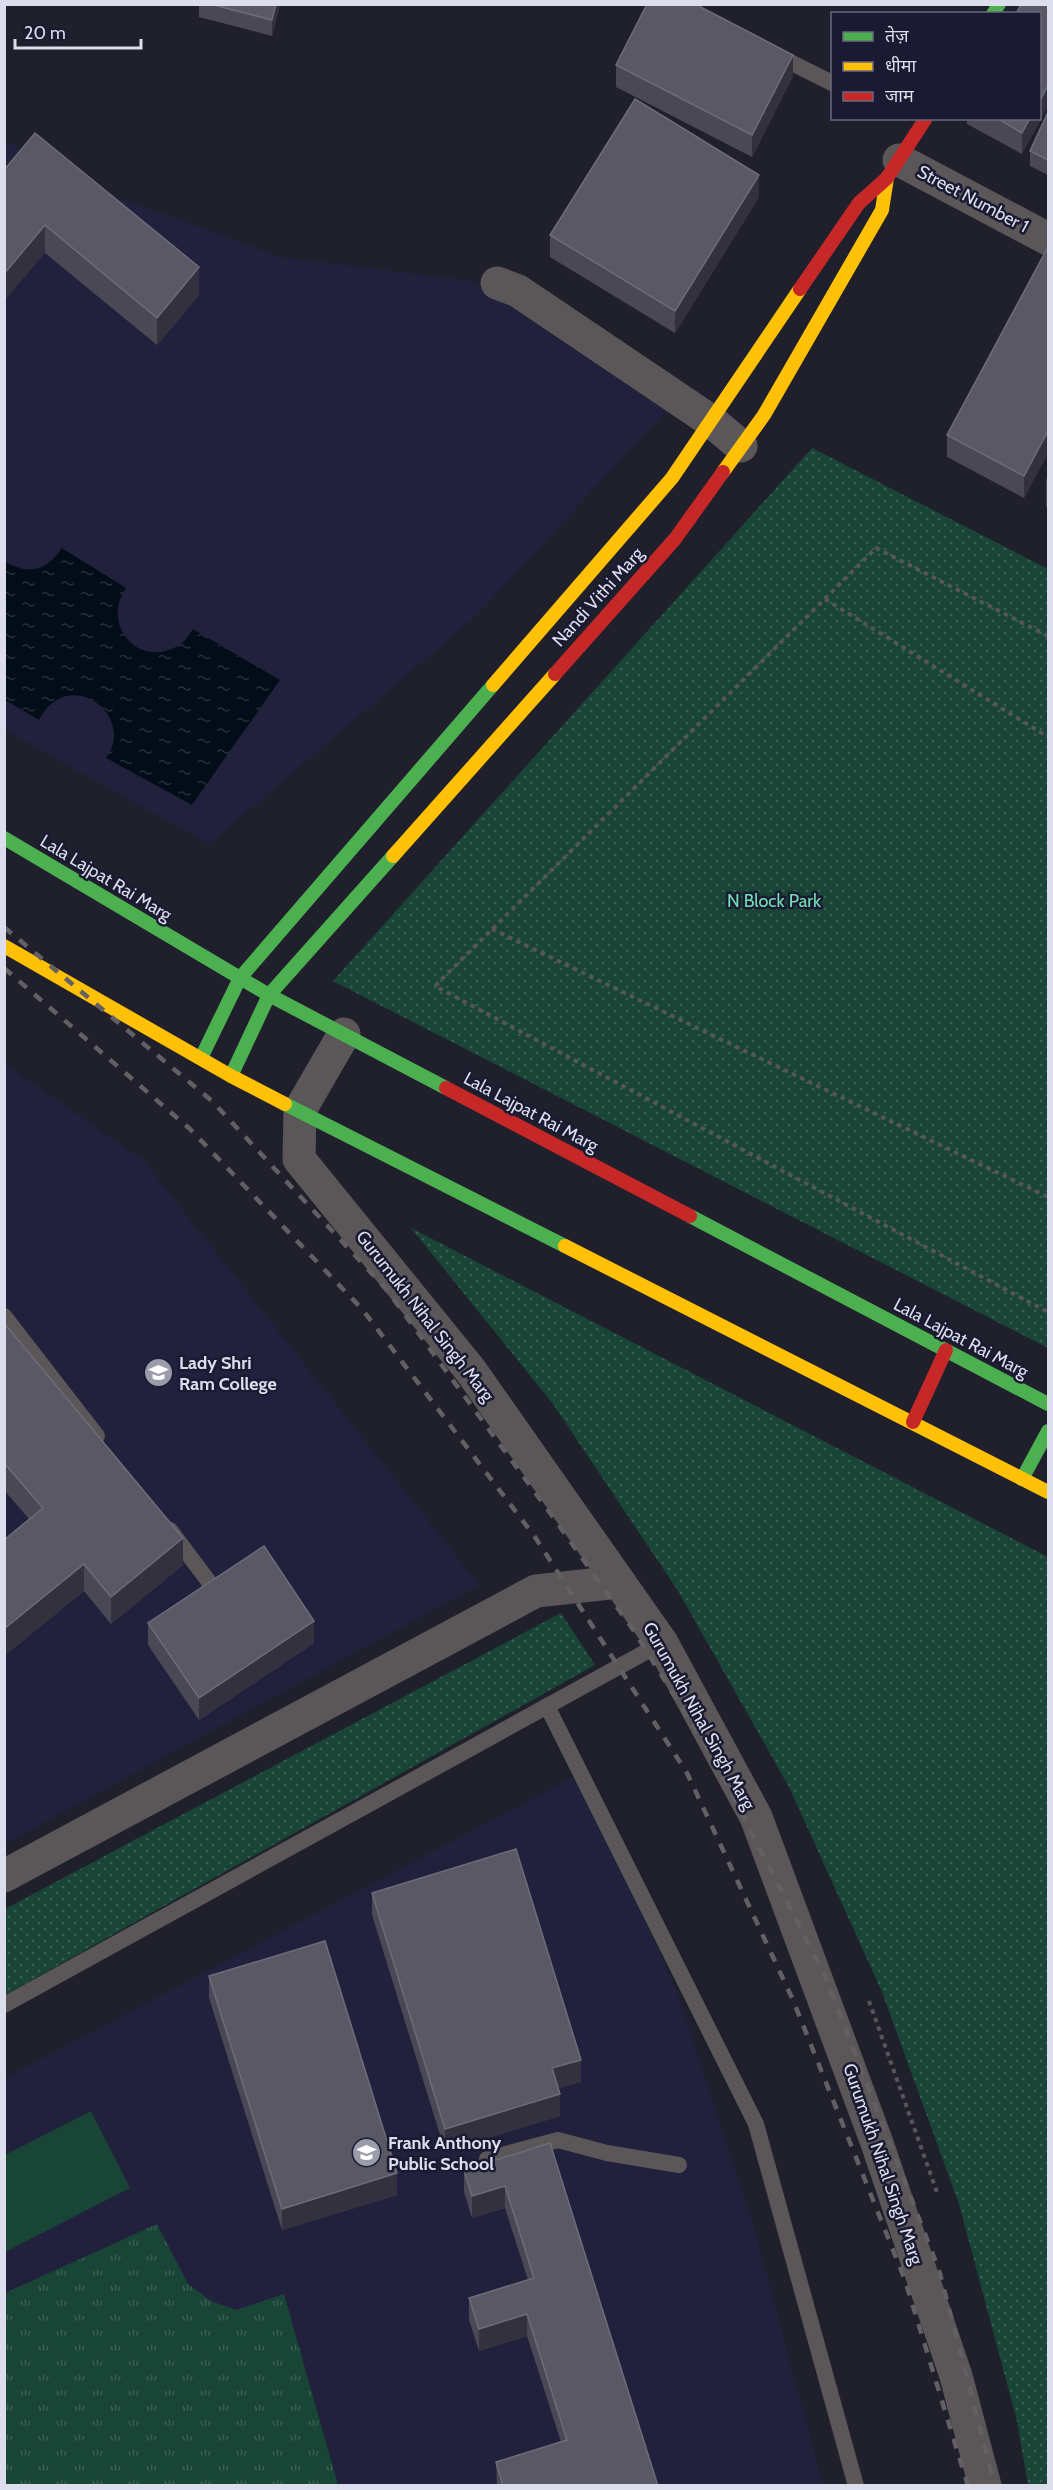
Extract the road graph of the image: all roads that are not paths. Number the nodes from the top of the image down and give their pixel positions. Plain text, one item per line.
1 (759, 47) edge
2 (831, 83) edge
3 (923, 123) edge
4 (893, 169) junction
5 (1048, 239) edge
6 (497, 283) dead end
7 (711, 422) junction
8 (741, 446) junction
9 (4, 838) edge
10 (4, 946) edge
11 (240, 978) junction
12 (269, 995) junction
13 (344, 1034) junction
14 (201, 1058) junction
15 (231, 1076) junction
16 (300, 1110) junction
17 (4, 1316) edge
18 (946, 1350) junction
19 (1048, 1404) edge
20 (912, 1422) junction
21 (1048, 1431) edge
22 (107, 1449) edge
23 (1022, 1479) junction
24 (1048, 1492) edge
25 (158, 1515) edge
26 (209, 1581) edge
27 (619, 1582) junction
28 (662, 1643) junction
29 (547, 1706) junction
30 (4, 1876) edge
31 (4, 2006) edge
32 (486, 2159) dead end
33 (679, 2165) dead end
34 (856, 2486) edge
35 (984, 2486) edge

1 - 2 lane
3 - 4 main road, Nandi Vithi Marg
4 - 5 street, Street Number 1
4 - 7 main road, Nandi Vithi Marg
4 - 8 main road, Nandi Vithi Marg
6 - 7 street
7 - 8 street
7 - 11 main road, Nandi Vithi Marg
8 - 12 main road, Nandi Vithi Marg
9 - 11 main road, Lala Lajpat Rai Marg
10 - 14 main road
11 - 12 main road, Lala Lajpat Rai Marg
11 - 14 main road, Nandi Vithi Marg
12 - 13 main road, Lala Lajpat Rai Marg
12 - 15 main road, Nandi Vithi Marg
13 - 16 street, Gurumukh Nihal Singh Marg
13 - 18 main road, Lala Lajpat Rai Marg
14 - 15 main road
15 - 16 main road
16 - 20 main road
16 - 27 street, Gurumukh Nihal Singh Marg
17 - 22 lane
18 - 19 main road, Lala Lajpat Rai Marg
18 - 20 main road
20 - 23 main road
21 - 23 main road
23 - 24 main road
25 - 26 lane
27 - 28 street, Gurumukh Nihal Singh Marg
27 - 30 street
28 - 29 lane
28 - 35 street, Gurumukh Nihal Singh Marg
29 - 31 lane
29 - 34 lane
32 - 33 lane

